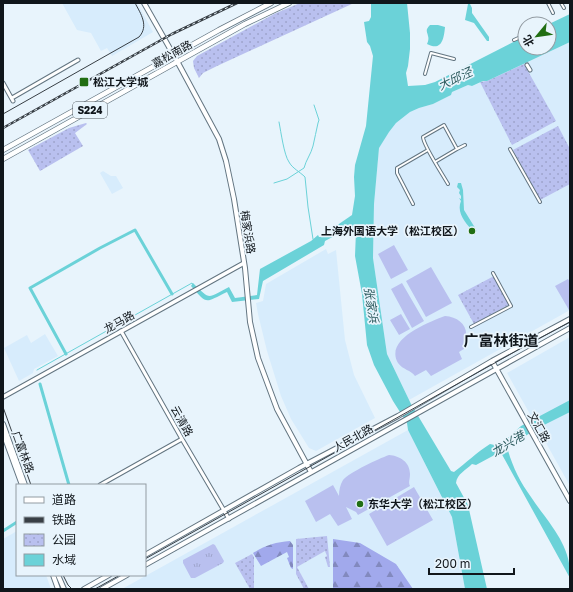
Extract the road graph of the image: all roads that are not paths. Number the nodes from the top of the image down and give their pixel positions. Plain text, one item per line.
1 (144, 3) edge
2 (271, 3) edge
3 (289, 3) edge
4 (548, 3) edge
5 (561, 3) edge
6 (564, 8) dead end
7 (553, 13) dead end
8 (517, 39) edge
9 (514, 40) dead end
10 (174, 55) junction
11 (454, 59) dead end
12 (78, 60) dead end
13 (177, 62) junction
14 (527, 65) dead end
15 (530, 70) dead end
16 (425, 74) dead end
17 (3, 83) edge
18 (465, 145) dead end
19 (457, 149) junction
20 (510, 149) dead end
21 (3, 150) edge
22 (428, 150) junction
23 (3, 159) edge
24 (435, 162) junction
25 (448, 184) dead end
26 (540, 202) dead end
27 (414, 204) dead end
28 (244, 263) junction
29 (493, 273) dead end
30 (570, 319) edge
31 (472, 327) dead end
32 (570, 328) edge
33 (121, 331) junction
34 (492, 361) junction
35 (496, 369) junction
36 (3, 397) edge
37 (3, 424) edge
38 (3, 433) edge
39 (182, 439) junction
40 (307, 464) junction
41 (311, 472) junction
42 (22, 484) edge
43 (25, 484) edge
44 (102, 484) edge
45 (570, 501) edge
46 (223, 510) junction
47 (229, 519) junction
48 (146, 553) edge
49 (146, 564) edge
50 (53, 576) edge
51 (58, 576) edge
52 (107, 576) edge
53 (125, 576) edge
54 (58, 589) edge
55 (64, 589) edge
56 (84, 589) edge
57 (102, 589) edge

1 - 10 main road, 梅家浜路
2 - 10 main road, 嘉松南路 / S224
3 - 13 main road, 嘉松南路 / S224
4 - 7 street
5 - 6 street
8 - 9 street
10 - 13 main road, 梅家浜路
10 - 21 main road, 嘉松南路 / S224
11 - 16 street
12 - 17 street
13 - 23 main road, 嘉松南路 / S224
13 - 28 main road, 梅家浜路
14 - 15 street
18 - 19 street
19 - 22 street
19 - 24 street
20 - 26 street
22 - 24 street
22 - 27 street
24 - 25 street
28 - 33 street, 龙马路
28 - 40 main road, 梅家浜路
29 - 31 street
30 - 34 main road, 人民北路
32 - 35 main road, 人民北路
33 - 36 street, 龙马路
33 - 39 street, 云清路
34 - 35 main road, 文汇路
34 - 40 main road, 人民北路
35 - 41 main road, 人民北路
35 - 45 main road, 文汇路
37 - 43 main road, 广富林路
38 - 42 main road, 广富林路
39 - 44 street
39 - 46 street, 云清路
40 - 41 main road, 梅家浜路
40 - 46 main road, 人民北路
41 - 47 main road, 人民北路
46 - 47 street, 云清路
46 - 48 main road, 人民北路
47 - 49 main road, 人民北路
50 - 54 main road
51 - 55 main road
52 - 56 main road
53 - 57 main road

